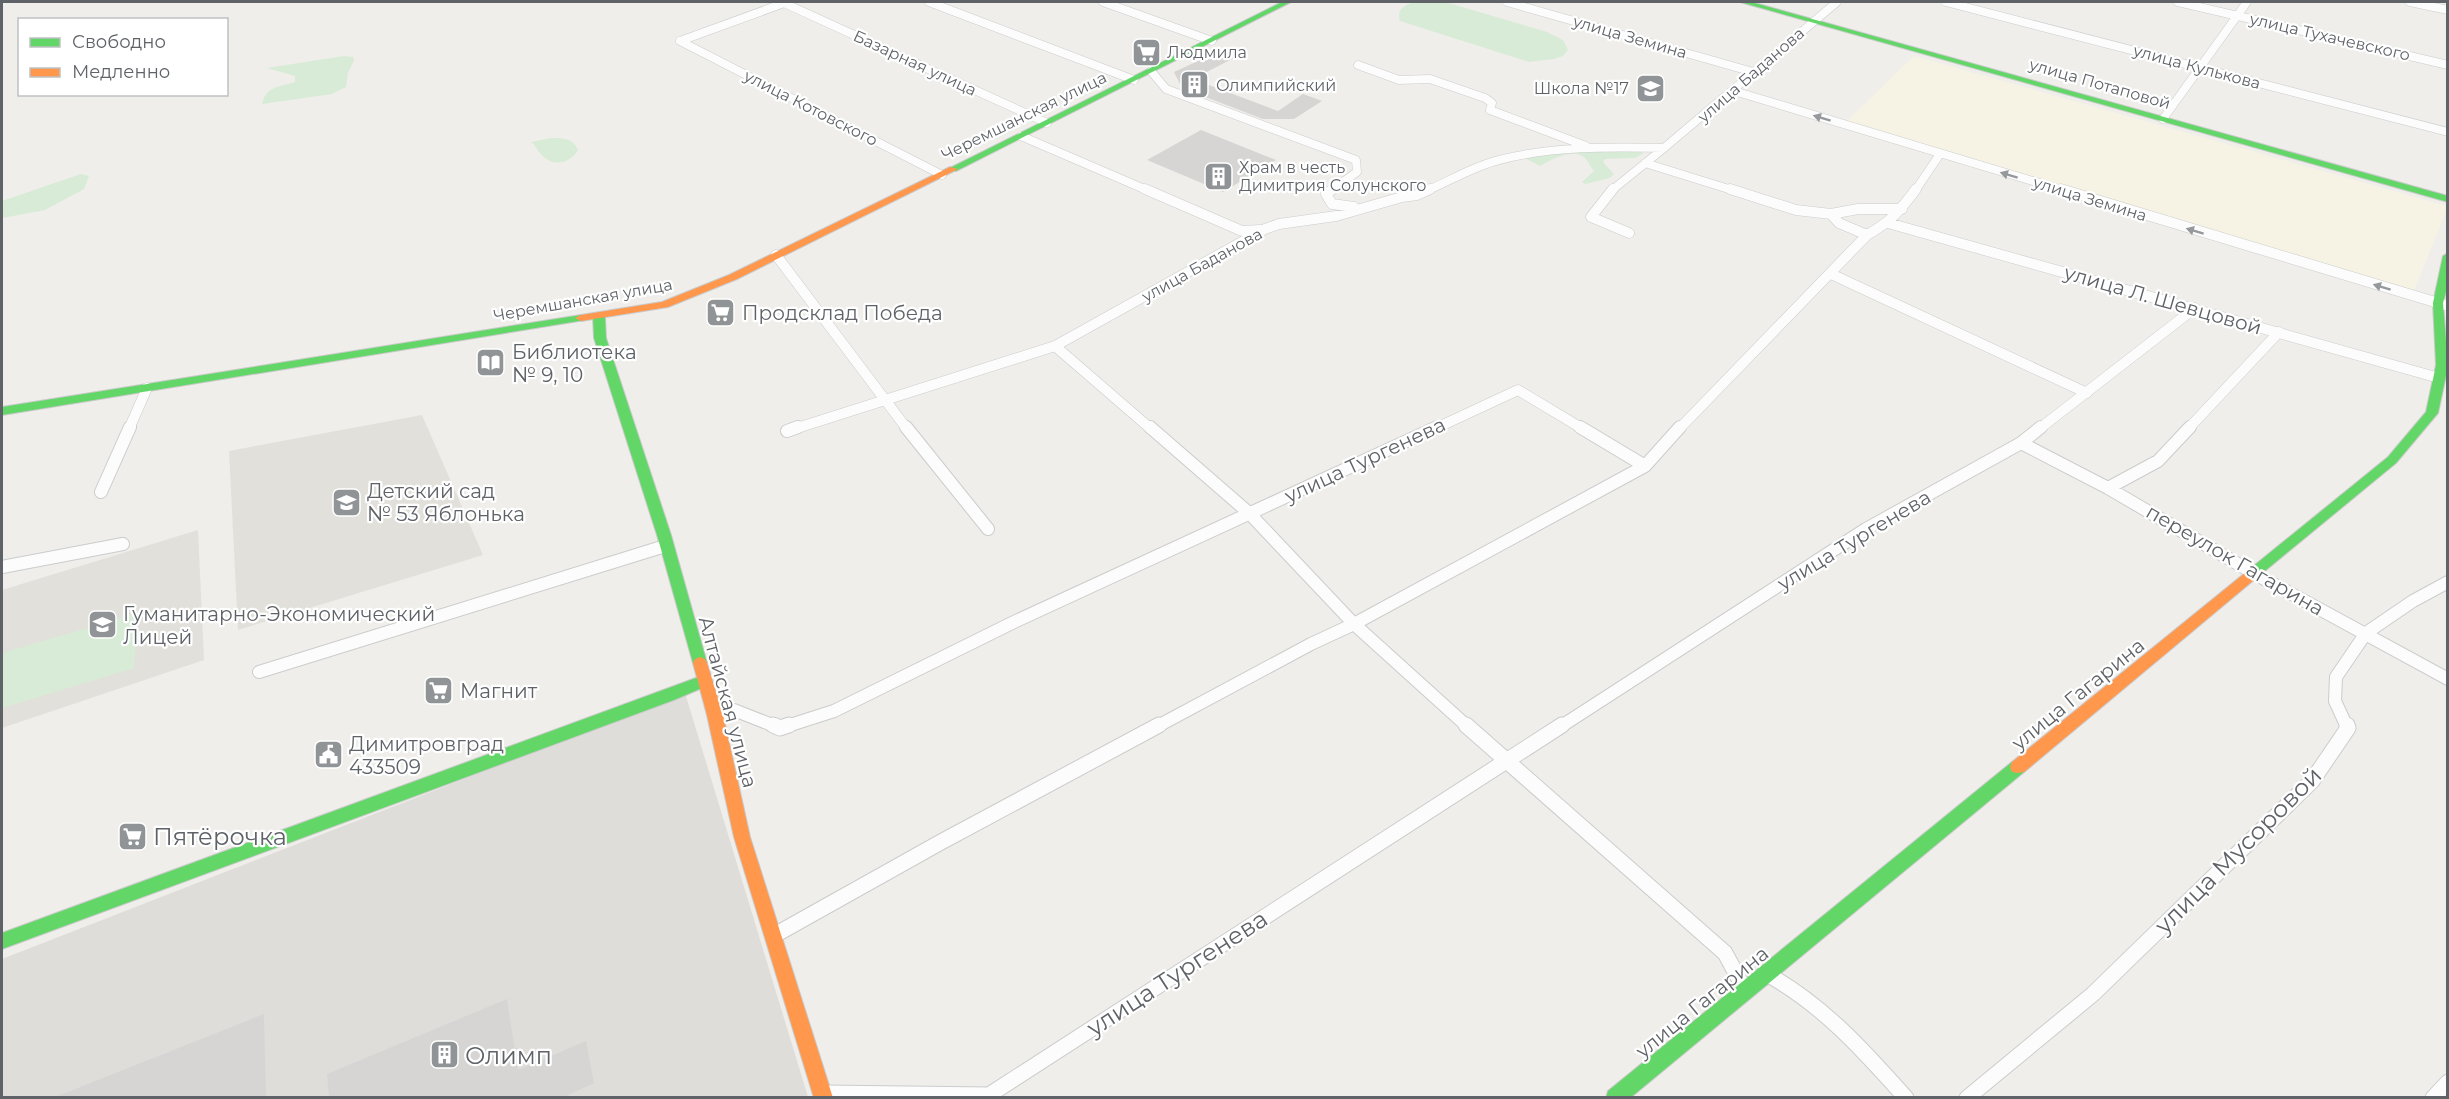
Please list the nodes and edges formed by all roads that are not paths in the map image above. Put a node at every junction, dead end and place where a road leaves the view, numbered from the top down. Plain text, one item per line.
1 (785, 2) edge
2 (928, 2) edge
3 (1102, 2) edge
4 (1287, 2) edge
5 (1508, 2) edge
6 (1744, 2) edge
7 (1837, 2) edge
8 (1946, 2) edge
9 (2178, 2) edge
10 (2247, 2) edge
11 (2410, 2) edge
12 (2448, 10) edge
13 (2238, 15) junction
14 (1813, 21) junction
15 (1212, 41) junction
16 (1358, 65) dead end
17 (2448, 65) edge
18 (2201, 69) junction
19 (1151, 71) junction
20 (1753, 72) junction
21 (1134, 80) junction
22 (1734, 91) junction
23 (2163, 118) junction
24 (1047, 123) junction
25 (2448, 132) edge
26 (1022, 136) junction
27 (1590, 147) junction
28 (1664, 148) junction
29 (1940, 154) junction
30 (1645, 163) junction
31 (942, 175) junction
32 (2448, 199) edge
33 (1373, 204) junction
34 (1902, 209) junction
35 (1831, 214) junction
36 (1888, 223) junction
37 (1265, 230) junction
38 (1629, 234) dead end
39 (1867, 235) junction
40 (776, 255) junction
41 (2448, 256) edge
42 (1831, 274) junction
43 (2443, 305) edge
44 (2195, 308) junction
45 (599, 316) junction
46 (2279, 332) junction
47 (1055, 346) junction
48 (2439, 378) junction
49 (147, 388) junction
50 (2087, 393) junction
51 (884, 400) junction
52 (2, 411) edge
53 (787, 431) dead end
54 (2022, 443) junction
55 (1645, 466) junction
56 (2108, 488) junction
57 (101, 492) dead end
58 (1249, 513) junction
59 (988, 529) dead end
60 (123, 544) dead end
61 (665, 546) junction
62 (2, 567) edge
63 (2255, 574) junction
64 (2448, 582) edge
65 (1353, 624) junction
66 (2366, 633) junction
67 (259, 672) dead end
68 (2448, 679) edge
69 (704, 681) junction
70 (715, 715) junction
71 (1505, 761) junction
72 (773, 936) junction
73 (2, 941) edge
74 (1767, 974) junction
75 (1746, 992) junction
76 (2448, 1082) edge
77 (823, 1095) edge
78 (1615, 1098) edge
79 (1906, 1098) edge
80 (1966, 1098) edge
81 (2433, 1098) edge

1 - 24 street, Базарная улица
1 - 31 street, улица Котовского
2 - 21 street
3 - 15 street
4 - 15 main road, Черемшанская улица
5 - 20 street, улица Земина
6 - 14 main road, улица Потаповой
7 - 14 street, улица Баданова
8 - 18 street, улица Кулькова
9 - 13 street, улица Тухачевского
10 - 13 street
11 - 12 street
13 - 17 street, улица Тухачевского
13 - 18 street
14 - 20 street, улица Баданова
14 - 23 main road, улица Потаповой
15 - 19 main road, Черемшанская улица
16 - 27 street
18 - 23 street
18 - 25 street, улица Кулькова
19 - 21 main road, Черемшанская улица
19 - 33 street
20 - 22 street, улица Баданова
21 - 24 main road, Черемшанская улица
22 - 28 street, улица Баданова
29 -> 22 street, улица Земина
23 - 32 main road, улица Потаповой
24 - 26 main road, Черемшанская улица
26 - 31 main road, Черемшанская улица
26 - 37 street
27 - 28 street, улица Баданова
27 - 33 street, улица Баданова
28 - 30 street, улица Баданова
29 - 34 street
43 -> 29 street, улица Земина
30 - 35 street
30 - 38 street, улица Баданова
31 - 40 main road, Черемшанская улица
33 - 37 street, улица Баданова
34 - 35 street
34 - 36 street
35 - 39 street
36 - 39 street
36 - 44 street, улица Л. Шевцовой
37 - 47 street, улица Баданова
39 - 42 street
40 - 45 main road, Черемшанская улица
40 - 51 street
41 - 43 main road, улица Гагарина
42 - 50 street
42 - 55 street
43 - 48 main road, улица Гагарина
44 - 46 street, улица Л. Шевцовой
44 - 50 street, улица Тургенева
45 - 49 main road, Черемшанская улица
45 - 61 main road, Алтайская улица
46 - 48 street, улица Л. Шевцовой
46 - 56 street
47 - 51 street, улица Баданова
47 - 58 street
48 - 63 main road, улица Гагарина
49 - 52 main road, Черемшанская улица
49 - 57 street
50 - 54 street, улица Тургенева
51 - 53 street, улица Баданова
51 - 59 street
54 - 56 street, переулок Гагарина
54 - 71 street, улица Тургенева
55 - 58 street, улица Тургенева
55 - 65 street
56 - 63 street, переулок Гагарина
58 - 65 street
58 - 70 street
60 - 62 street
61 - 67 street
61 - 69 main road, Алтайская улица
63 - 66 street, переулок Гагарина
63 - 74 main road, улица Гагарина
64 - 66 street, улица Мусоровой
65 - 71 street
65 - 72 street
66 - 68 street, переулок Гагарина
66 - 80 street, улица Мусоровой
69 - 70 main road, Алтайская улица
69 - 73 main road
70 - 72 main road, Алтайская улица
71 - 75 street
71 - 77 street, улица Тургенева
72 - 77 main road, Алтайская улица
74 - 75 main road, улица Гагарина
74 - 79 street
75 - 78 main road, улица Гагарина
76 - 81 street

